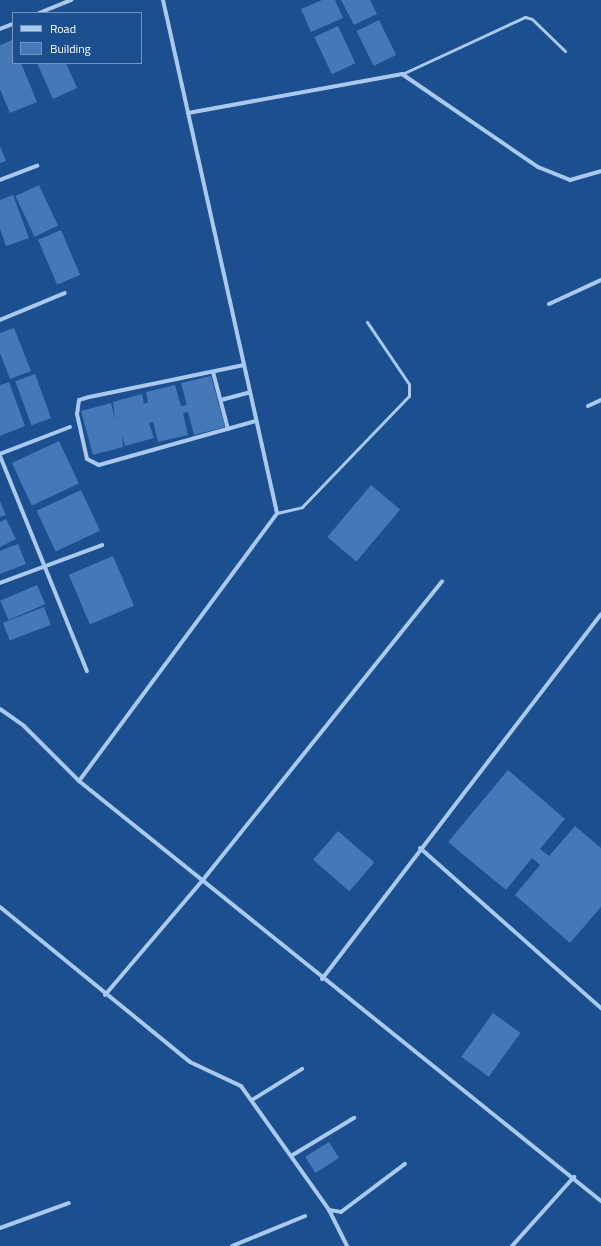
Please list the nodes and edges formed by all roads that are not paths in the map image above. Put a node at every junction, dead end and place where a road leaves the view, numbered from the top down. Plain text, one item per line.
1 (71, 0) edge
2 (163, 0) edge
3 (41, 12) edge
4 (12, 24) edge
5 (0, 29) edge
6 (565, 51) dead end
7 (402, 74) junction
8 (188, 113) junction
9 (37, 166) dead end
10 (601, 171) edge
11 (0, 180) edge
12 (601, 280) edge
13 (65, 293) dead end
14 (549, 304) dead end
15 (0, 320) edge
16 (367, 322) dead end
17 (244, 365) junction
18 (213, 372) junction
19 (250, 392) junction
20 (221, 400) junction
21 (601, 400) edge
22 (588, 406) dead end
23 (256, 421) junction
24 (70, 427) dead end
25 (228, 430) junction
26 (0, 455) edge
27 (277, 513) junction
28 (102, 545) dead end
29 (44, 565) junction
30 (442, 581) dead end
31 (0, 583) edge
32 (601, 614) edge
33 (87, 671) dead end
34 (0, 709) edge
35 (79, 781) junction
36 (420, 848) junction
37 (202, 881) junction
38 (0, 907) edge
39 (322, 979) junction
40 (105, 995) junction
41 (601, 1008) edge
42 (302, 1069) dead end
43 (252, 1100) junction
44 (354, 1118) dead end
45 (291, 1156) junction
46 (405, 1164) dead end
47 (574, 1177) junction
48 (601, 1201) edge
49 (69, 1203) dead end
50 (329, 1210) junction
51 (305, 1216) dead end
52 (0, 1228) edge
53 (232, 1246) edge
54 (347, 1246) edge
55 (512, 1246) edge

1 - 3 street
2 - 8 street
4 - 5 street
6 - 7 lane
7 - 8 street
7 - 10 street
8 - 17 street
9 - 11 street
12 - 14 street
13 - 15 street
16 - 27 lane
17 - 18 street
17 - 19 street
18 - 20 street
18 - 25 street
19 - 20 street
19 - 23 street
20 - 25 street
21 - 22 street
23 - 25 street
23 - 27 street
24 - 26 street
26 - 29 street
27 - 35 street
28 - 29 street
29 - 31 street
29 - 33 street
30 - 37 street
32 - 36 street
34 - 35 street
35 - 37 street
36 - 39 street
36 - 41 street
37 - 39 street
37 - 40 street
38 - 40 street
39 - 47 street
40 - 43 street
42 - 43 street
43 - 45 street
44 - 45 street
45 - 50 street
46 - 50 street
47 - 48 street
47 - 55 street
49 - 52 street
50 - 54 street
51 - 53 street

